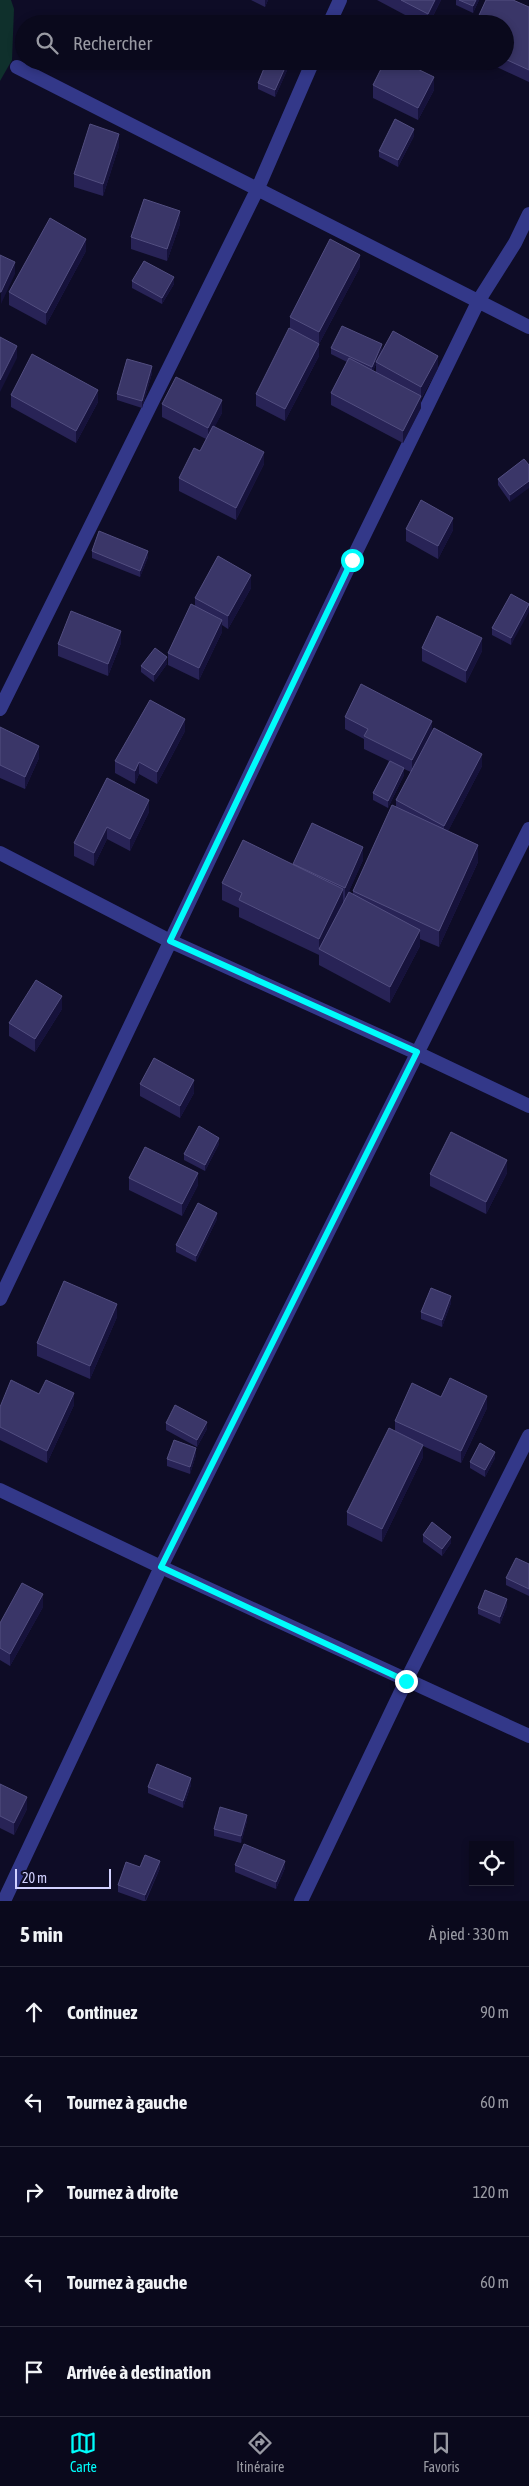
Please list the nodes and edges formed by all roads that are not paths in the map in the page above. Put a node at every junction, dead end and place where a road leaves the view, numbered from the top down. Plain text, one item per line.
1 (340, 0) edge
2 (333, 15) edge
3 (23, 70) edge
4 (309, 70) edge
5 (258, 188) junction
6 (529, 214) edge
7 (479, 300) junction
8 (529, 326) edge
9 (0, 709) edge
10 (529, 829) edge
11 (0, 853) edge
12 (170, 941) junction
13 (417, 1052) junction
14 (529, 1106) edge
15 (0, 1299) edge
16 (529, 1436) edge
17 (0, 1490) edge
18 (161, 1567) junction
19 (406, 1681) junction
20 (529, 1736) edge
21 (4, 1901) edge
22 (301, 1901) edge

1 - 2 street
3 - 5 street
4 - 5 street
5 - 7 street
5 - 9 street
6 - 7 street
7 - 8 street
7 - 12 street
10 - 13 street
11 - 12 street
12 - 13 street
12 - 15 street
13 - 14 street
13 - 18 street
16 - 19 street
17 - 18 street
18 - 19 street
18 - 21 street
19 - 20 street
19 - 22 street

